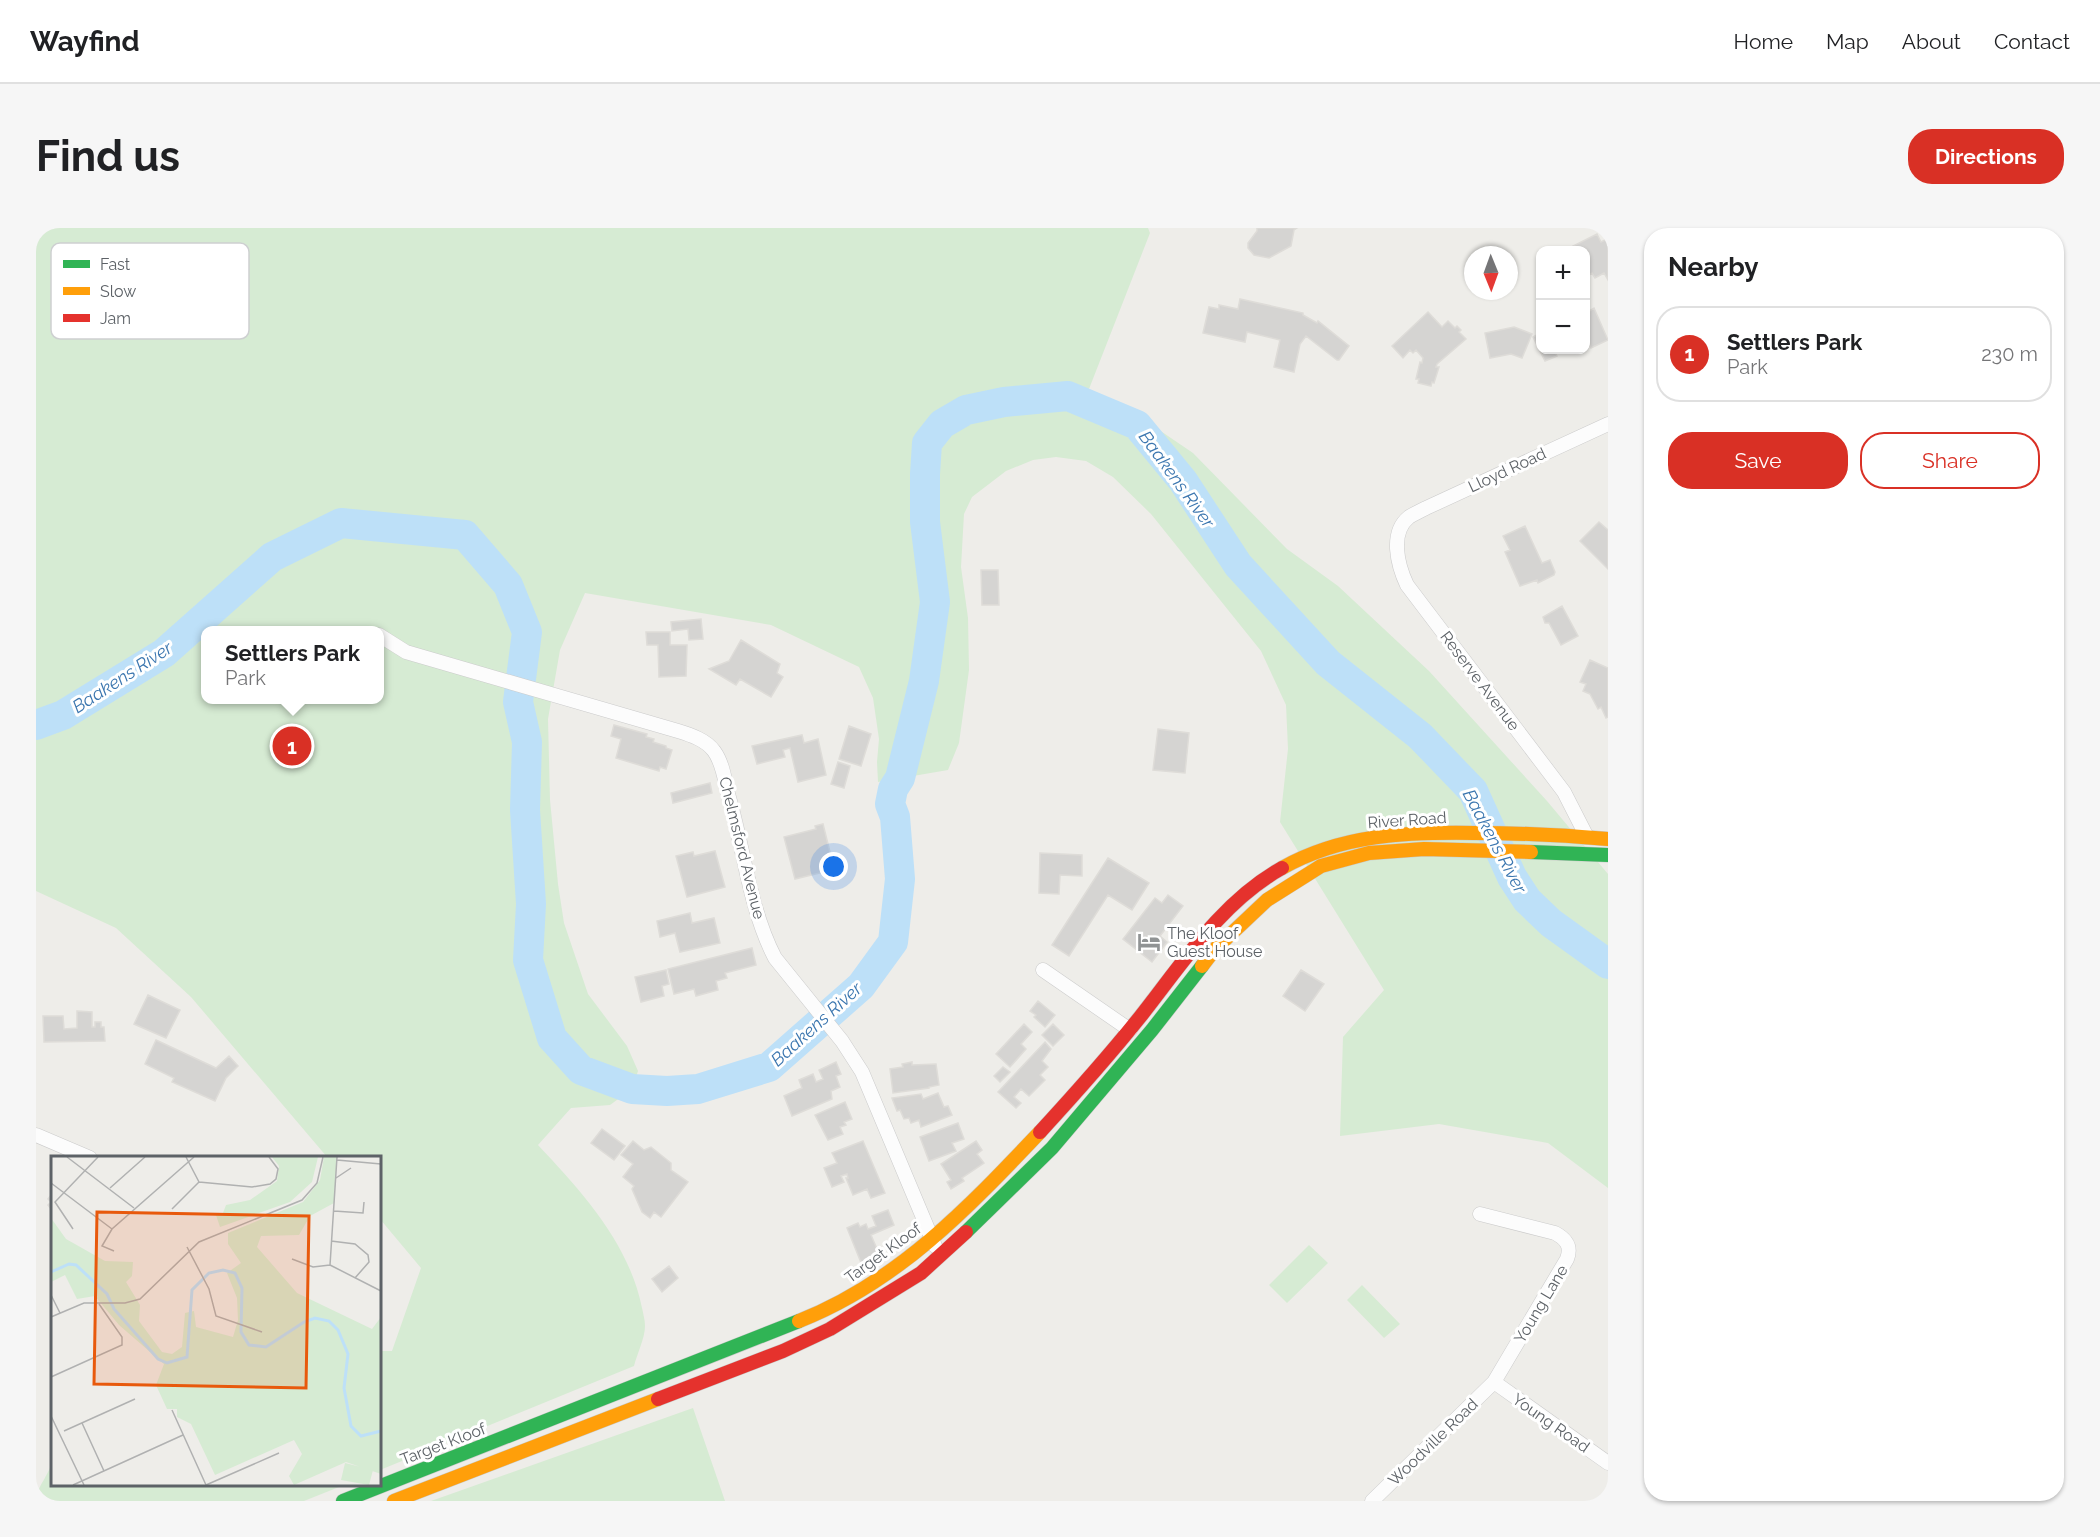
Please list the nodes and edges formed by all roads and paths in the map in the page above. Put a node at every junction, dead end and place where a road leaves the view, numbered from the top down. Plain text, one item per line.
1 (1608, 424) edge
2 (1407, 519) joint
3 (384, 638) edge
4 (1583, 836) junction
5 (1608, 838) edge
6 (1318, 850) joint
7 (1608, 855) edge
8 (1321, 866) joint
9 (1043, 970) dead end
10 (1130, 1030) junction
11 (36, 1135) edge
12 (85, 1156) edge
13 (1480, 1214) dead end
14 (931, 1239) junction
15 (939, 1256) junction
16 (699, 1360) junction
17 (708, 1380) junction
18 (1494, 1382) junction
19 (1608, 1463) edge
20 (344, 1501) edge
21 (394, 1501) edge
22 (1372, 1501) edge

1 - 2 street, Lloyd Road
2 - 4 street, Reserve Avenue
3 - 14 street, Chelmsford Avenue
4 - 5 main road, River Road
4 - 6 main road, River Road
6 - 10 main road, Target Kloof
7 - 8 main road, River Road
8 - 15 main road, Target Kloof
9 - 10 street
10 - 14 main road, Target Kloof
11 - 12 street
13 - 18 street, Young Lane
14 - 15 street, Chelmsford Avenue
14 - 16 main road, Target Kloof
15 - 17 main road, Target Kloof
16 - 17 main road
16 - 20 main road, Target Kloof
17 - 21 main road, Target Kloof
18 - 19 street, Young Road
18 - 22 street, Woodville Road

